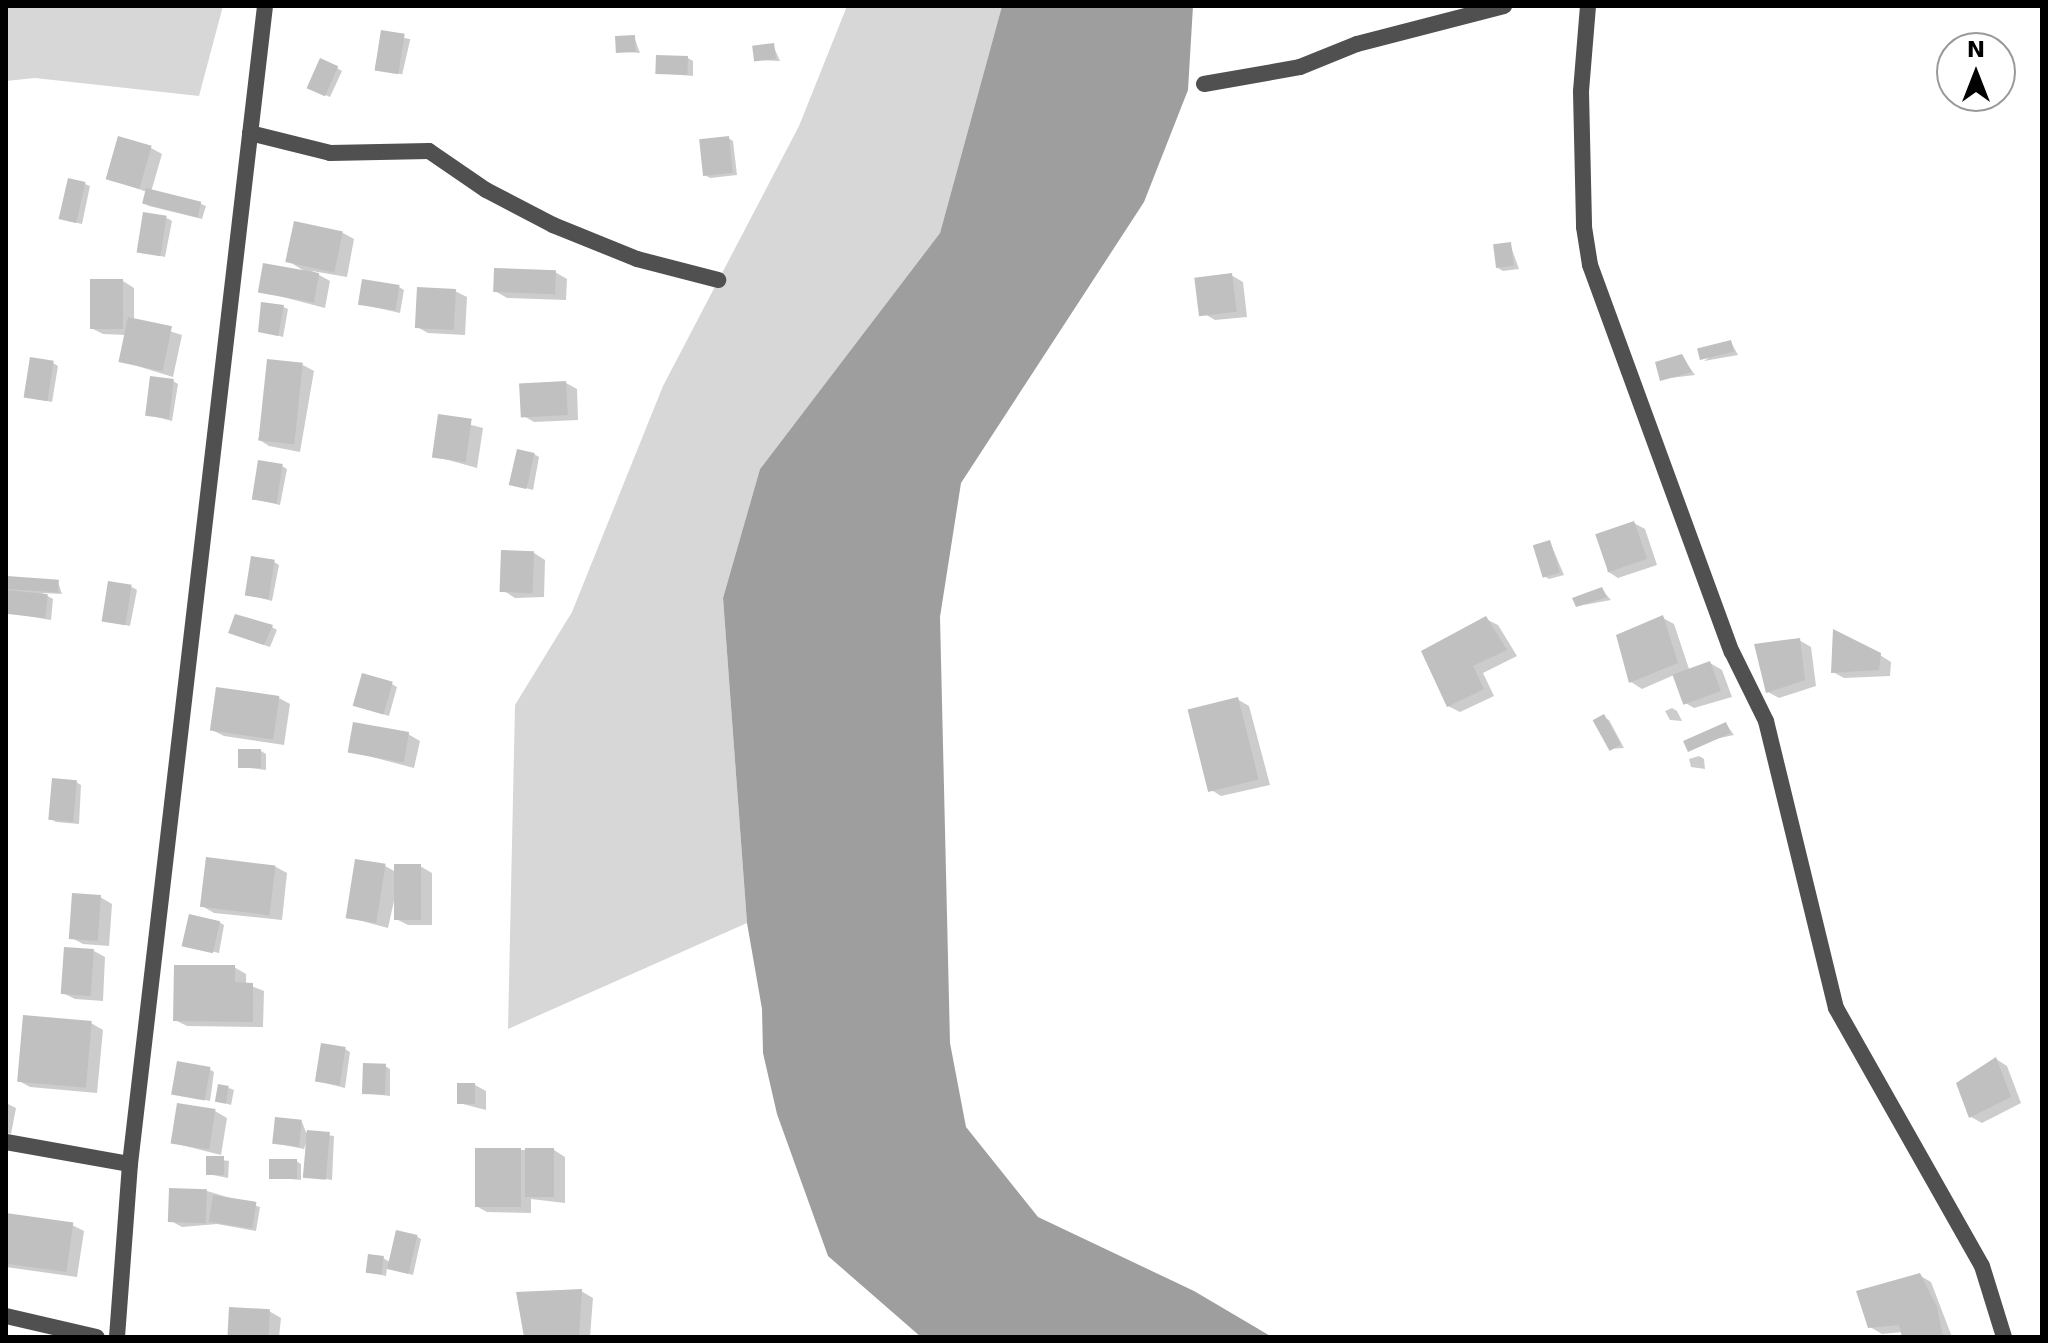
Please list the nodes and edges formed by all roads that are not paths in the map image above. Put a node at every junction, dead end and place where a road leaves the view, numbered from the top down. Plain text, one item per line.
1 (265, 6) edge
2 (1504, 6) edge
3 (1588, 6) edge
4 (1204, 84) dead end
5 (250, 133) junction
6 (718, 280) dead end
7 (6, 1142) edge
8 (130, 1164) junction
9 (6, 1316) edge
10 (97, 1337) edge
11 (117, 1337) edge
12 (2004, 1337) edge

1 - 5 street
2 - 4 street
3 - 12 street
5 - 6 street
5 - 8 street
7 - 8 street
8 - 11 street
9 - 10 street

